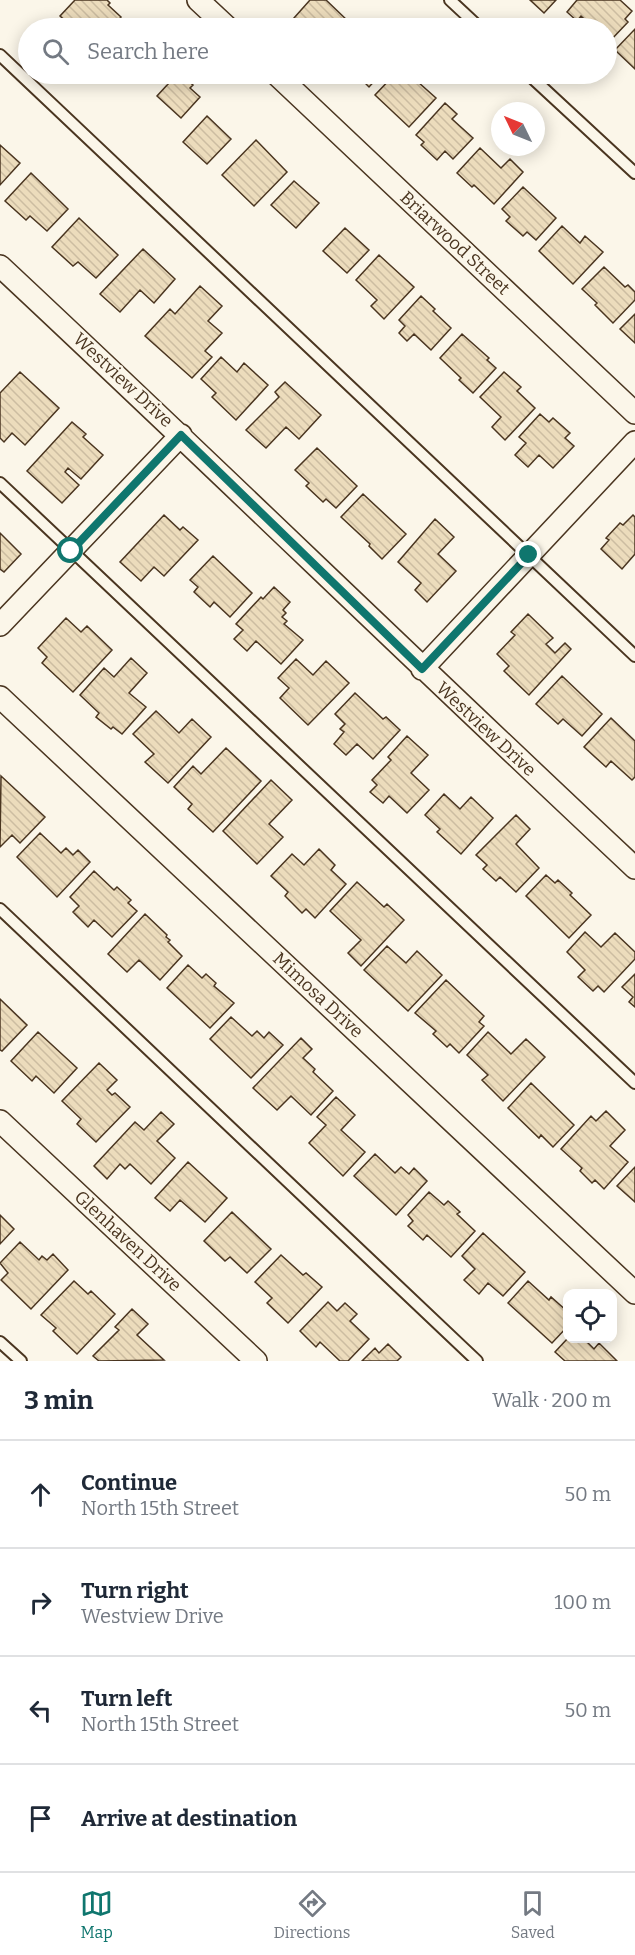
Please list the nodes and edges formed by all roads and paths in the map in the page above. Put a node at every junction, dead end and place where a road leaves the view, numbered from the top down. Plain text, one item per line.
1 (198, 0) edge
2 (450, 0) edge
3 (217, 18) edge
4 (469, 18) edge
5 (0, 54) edge
6 (18, 71) edge
7 (32, 84) edge
8 (287, 84) edge
9 (539, 84) edge
10 (635, 173) edge
11 (0, 266) edge
12 (635, 413) edge
13 (181, 435) junction
14 (635, 441) edge
15 (0, 483) edge
16 (71, 551) junction
17 (529, 555) junction
18 (0, 625) edge
19 (635, 656) edge
20 (422, 669) junction
21 (0, 697) edge
22 (635, 868) edge
23 (0, 909) edge
24 (635, 1083) edge
25 (0, 1121) edge
26 (635, 1293) edge
27 (0, 1342) edge
28 (21, 1361) edge
29 (255, 1361) edge
30 (477, 1361) edge

1 - 3 street
2 - 4 lane
5 - 6 lane
7 - 17 lane
8 - 12 street, Briarwood Street
9 - 10 lane
11 - 13 street, Westview Drive
13 - 16 street
13 - 20 street, Westview Drive
14 - 17 street
15 - 16 lane
16 - 18 street
16 - 24 lane
17 - 19 lane
17 - 20 street
20 - 22 street, Westview Drive
21 - 26 street, Mimosa Drive
23 - 30 lane
25 - 29 street, Glenhaven Drive
27 - 28 lane

